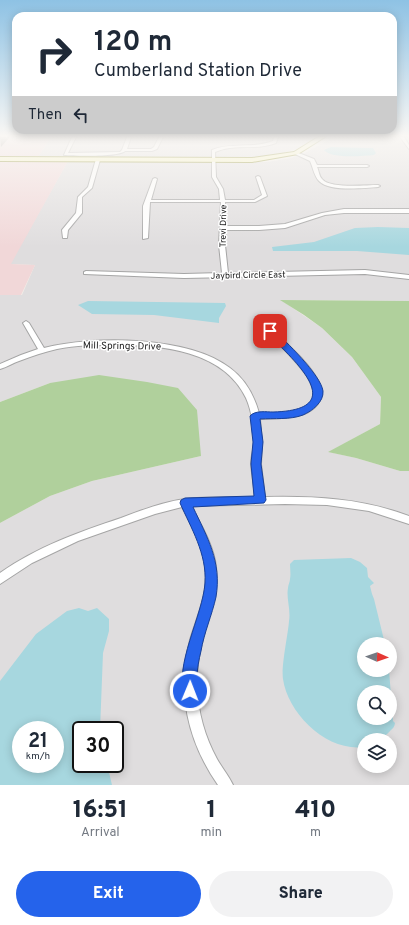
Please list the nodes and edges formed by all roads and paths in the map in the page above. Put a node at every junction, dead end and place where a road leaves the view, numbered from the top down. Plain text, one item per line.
1 (94, 174) edge
2 (214, 174) edge
3 (318, 174) edge
4 (258, 177) dead end
5 (155, 179) dead end
6 (378, 186) dead end
7 (147, 201) junction
8 (223, 202) junction
9 (409, 211) edge
10 (223, 228) junction
11 (65, 237) dead end
12 (145, 238) dead end
13 (86, 273) dead end
14 (225, 275) junction
15 (409, 277) edge
16 (26, 323) dead end
17 (270, 331) dead end
18 (42, 350) junction
19 (0, 367) edge
20 (255, 416) junction
21 (260, 500) junction
22 (185, 503) junction
23 (409, 520) edge
24 (0, 579) edge
25 (226, 785) edge

1 - 11 street
2 - 8 street, Trevi Drive
3 - 6 street
4 - 8 street
5 - 7 street
7 - 8 street
7 - 12 street
8 - 10 street, Trevi Drive
9 - 10 street
10 - 14 street, Trevi Drive
13 - 14 street, Jaybird Circle East
14 - 15 street, Jaybird Circle East
16 - 18 street
17 - 20 street
18 - 19 street, Mill Springs Drive
18 - 20 street, Mill Springs Drive
20 - 21 street, Mill Springs Drive
21 - 22 street
21 - 23 street
22 - 24 street
22 - 25 street

